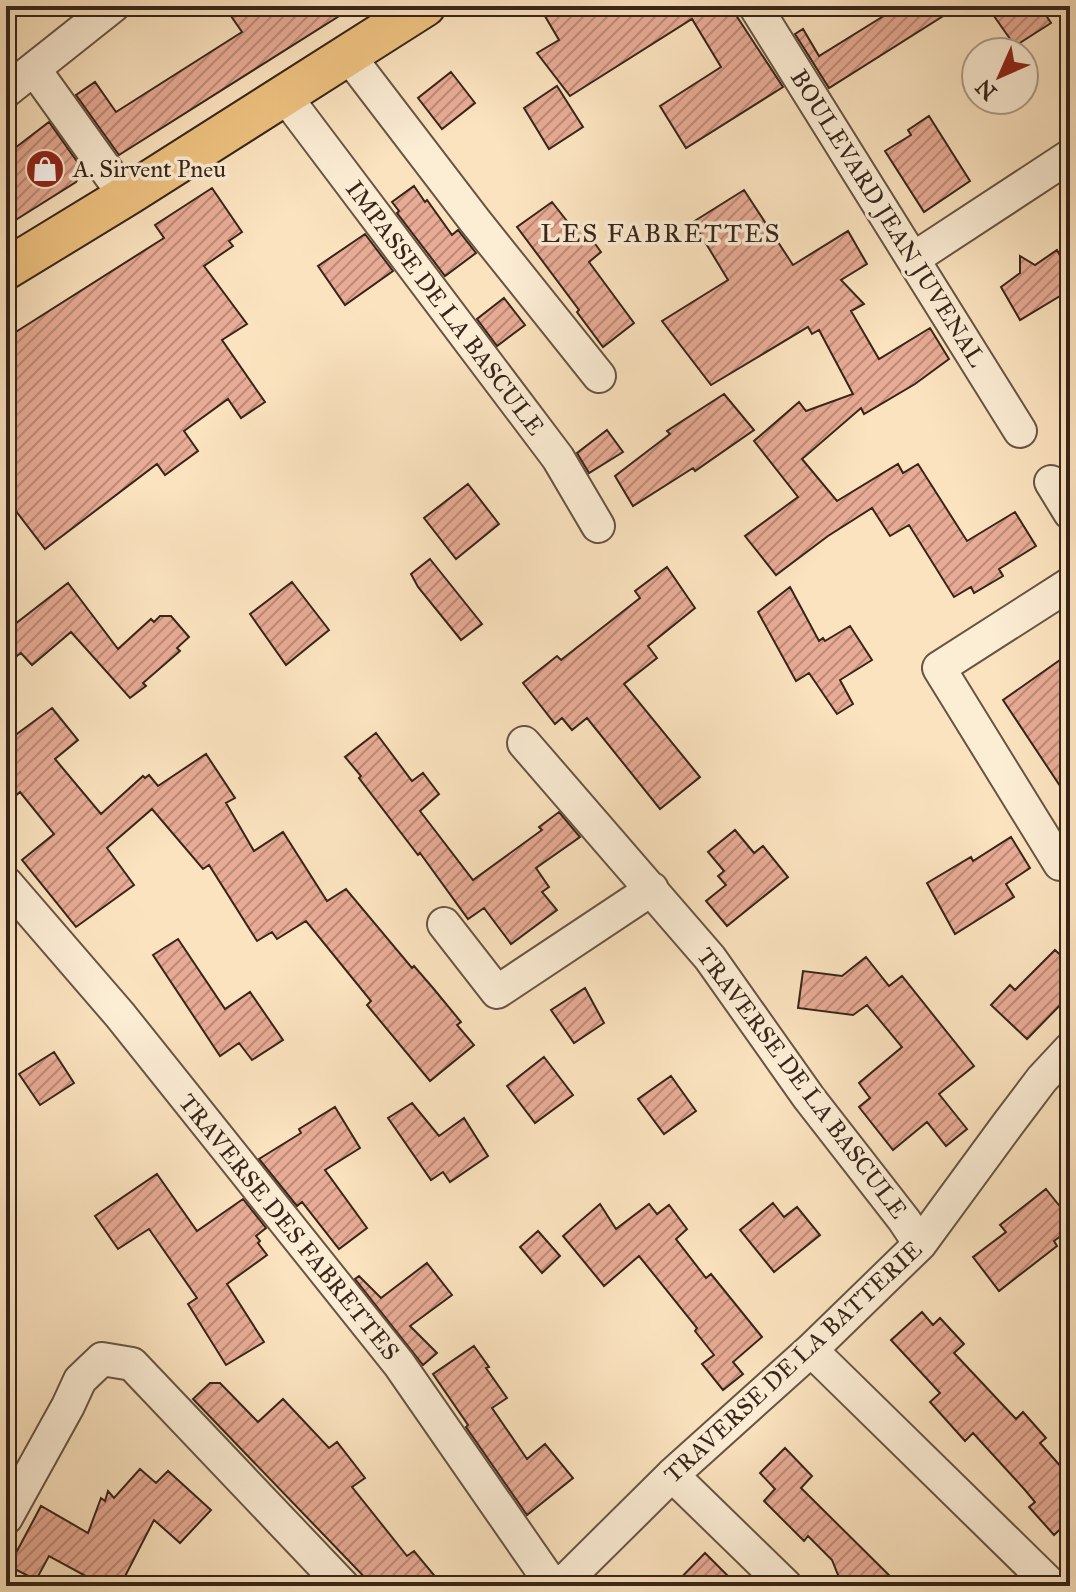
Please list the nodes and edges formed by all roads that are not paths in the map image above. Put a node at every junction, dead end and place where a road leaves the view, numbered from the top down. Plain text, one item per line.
1 (113, 6) edge
2 (425, 6) edge
3 (755, 6) edge
4 (348, 55) junction
5 (34, 69) junction
6 (6, 91) edge
7 (285, 96) junction
8 (1070, 156) edge
9 (125, 196) junction
10 (913, 259) junction
11 (6, 269) edge
12 (599, 376) dead end
13 (1020, 431) dead end
14 (1051, 482) dead end
15 (1070, 513) edge
16 (598, 526) dead end
17 (1070, 584) edge
18 (524, 743) dead end
19 (1060, 864) dead end
20 (6, 883) edge
21 (652, 889) junction
22 (444, 924) dead end
23 (1070, 1049) edge
24 (920, 1244) junction
25 (811, 1350) junction
26 (672, 1475) junction
27 (6, 1518) edge
28 (343, 1586) edge
29 (553, 1586) edge
30 (560, 1586) edge
31 (786, 1586) edge
32 (1052, 1586) edge

1 - 5 street
2 - 4 main road
3 - 10 street, BOULEVARD JEAN JUVENAL
4 - 7 main road
4 - 12 street
5 - 6 street
5 - 9 street
7 - 9 main road
7 - 16 street, IMPASSE DE LA BASCULE
8 - 10 street
9 - 11 main road
10 - 13 street, BOULEVARD JEAN JUVENAL
14 - 15 street
17 - 19 street
18 - 21 street, TRAVERSE DE LA BASCULE
20 - 29 street, TRAVERSE DES FABRETTES
21 - 22 street
21 - 24 street, TRAVERSE DE LA BASCULE
23 - 24 street, TRAVERSE DE LA BATTERIE
24 - 25 street, TRAVERSE DE LA BATTERIE
25 - 26 street, TRAVERSE DE LA BATTERIE
25 - 32 street
26 - 30 street, TRAVERSE DE LA BATTERIE
26 - 31 street
27 - 28 street

